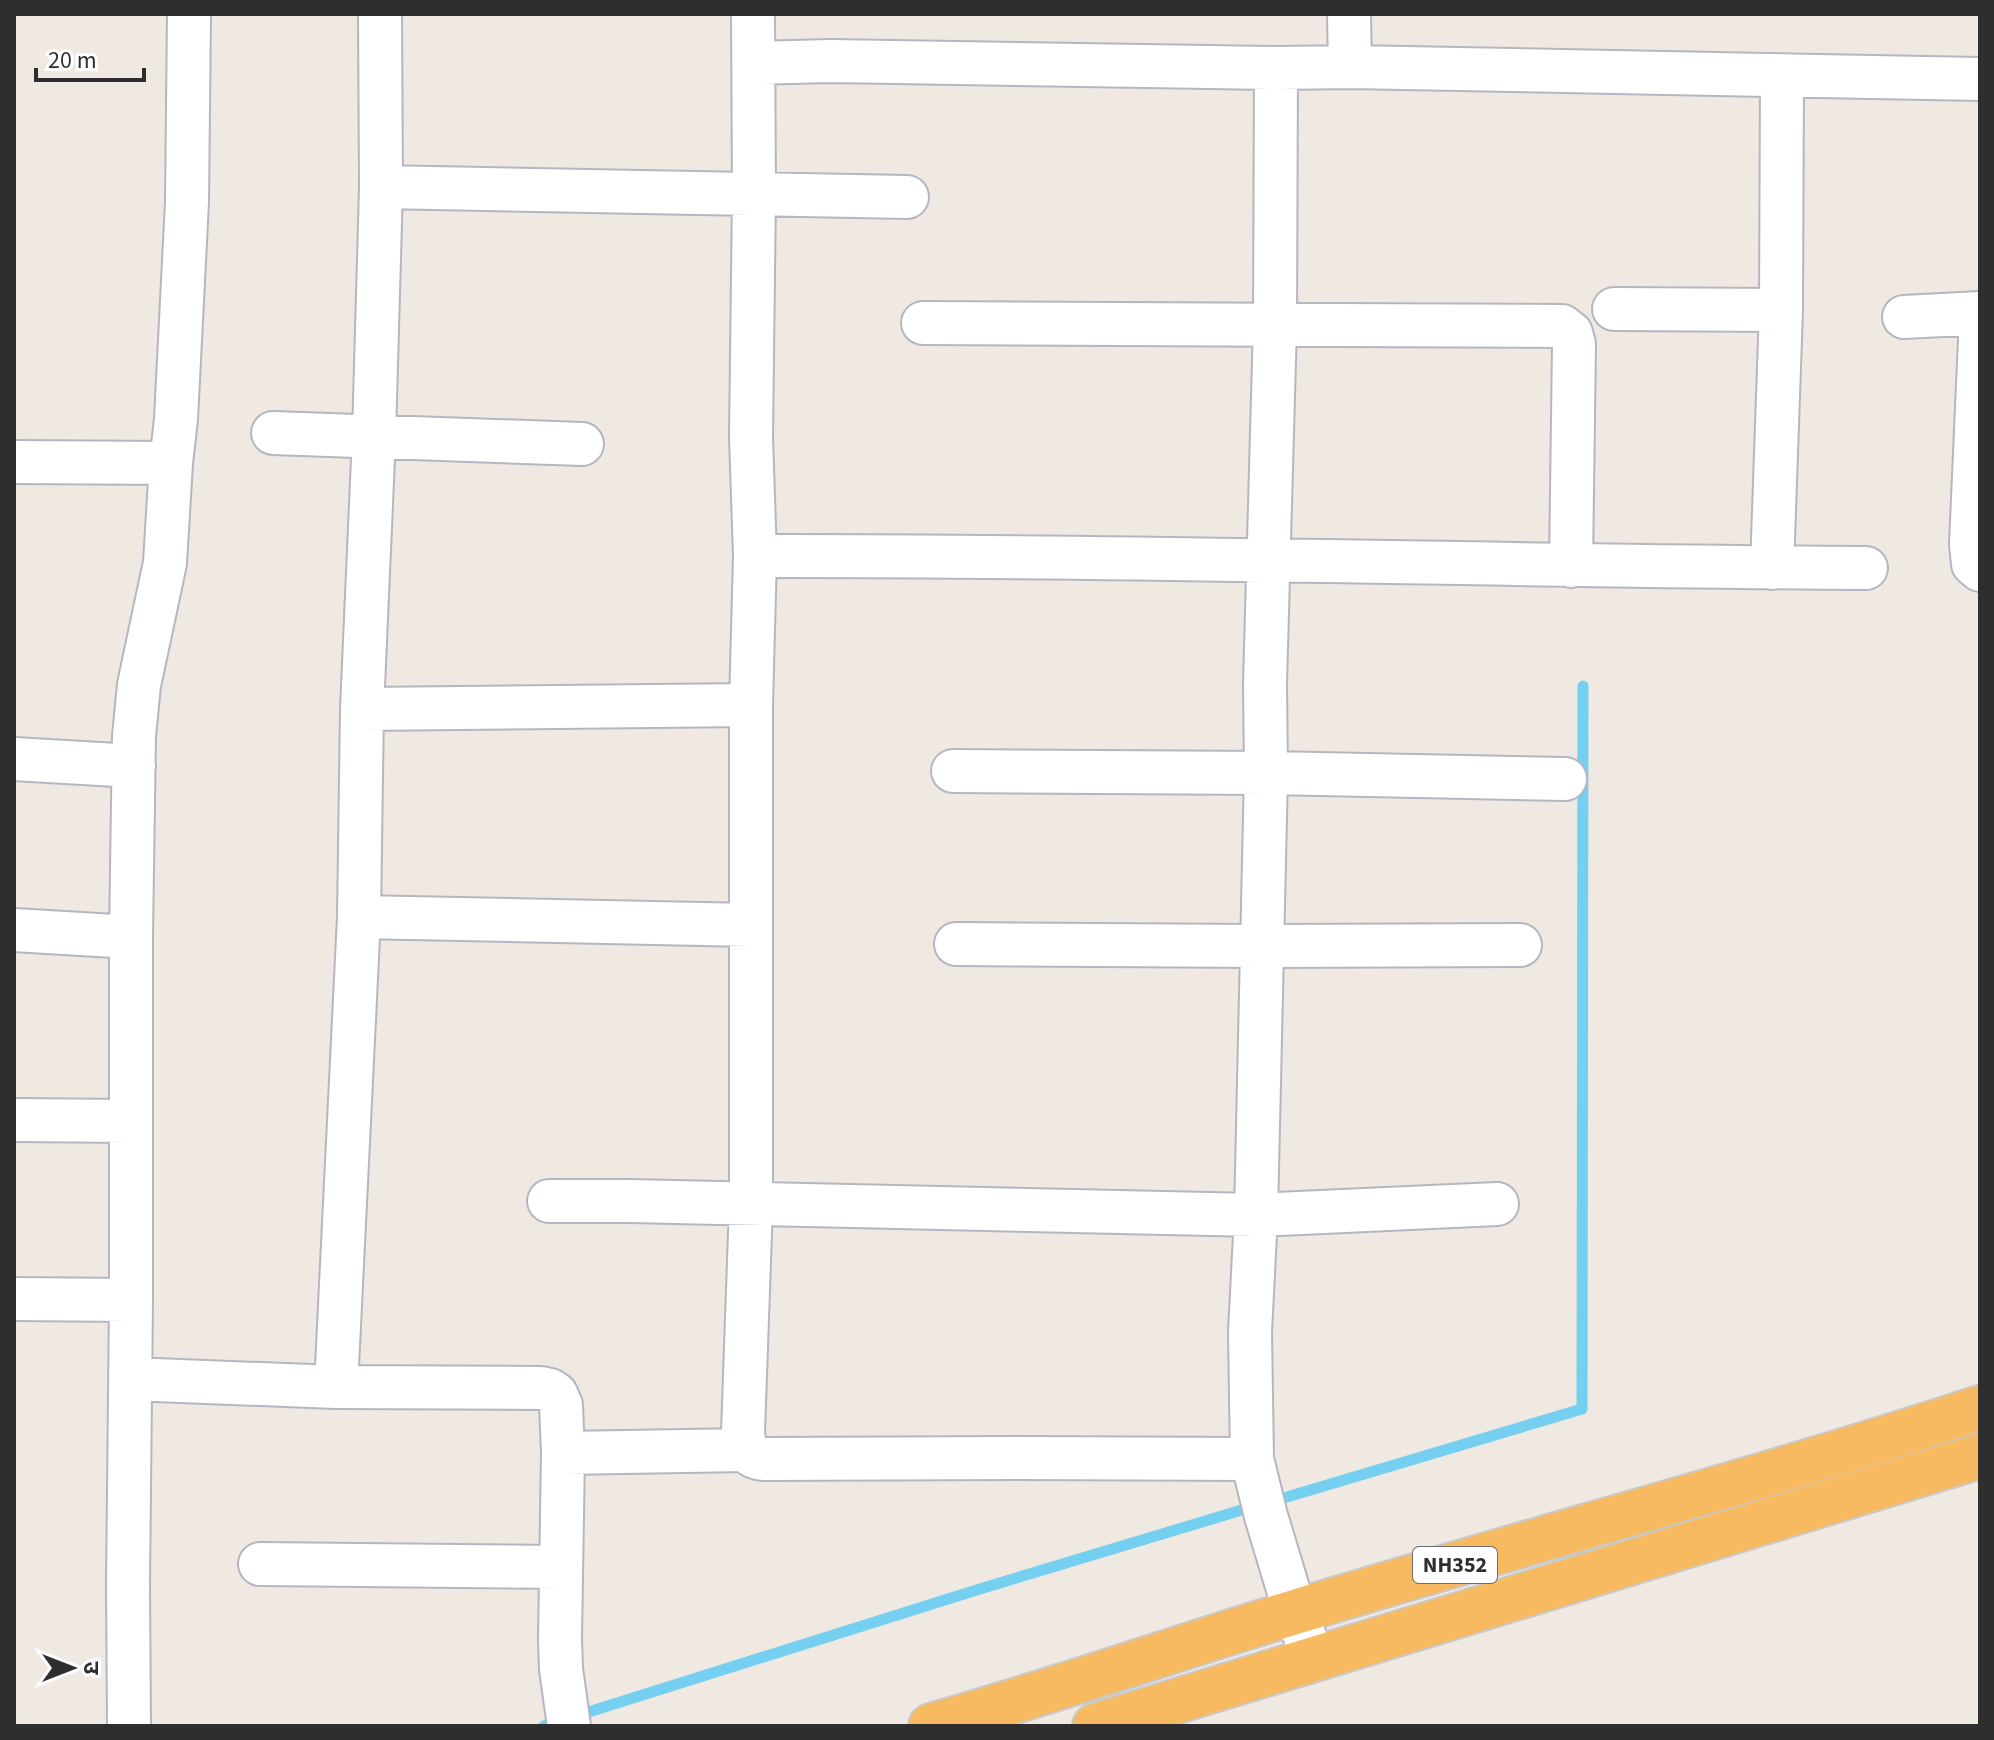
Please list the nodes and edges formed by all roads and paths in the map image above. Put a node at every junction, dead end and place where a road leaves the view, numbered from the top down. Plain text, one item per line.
1 (189, 14) edge
2 (380, 14) edge
3 (753, 14) edge
4 (1349, 14) edge
5 (754, 63) junction
6 (1350, 67) junction
7 (1276, 68) junction
8 (1782, 75) junction
9 (1980, 79) edge
10 (381, 187) junction
11 (754, 194) junction
12 (907, 197) dead end
13 (1614, 309) dead end
14 (1781, 310) junction
15 (1980, 313) edge
16 (1904, 317) dead end
17 (923, 323) dead end
18 (1275, 325) junction
19 (1980, 339) edge
20 (273, 433) dead end
21 (374, 436) junction
22 (582, 444) dead end
23 (14, 462) edge
24 (171, 463) junction
25 (755, 556) junction
26 (1269, 559) junction
27 (1571, 566) junction
28 (1772, 568) junction
29 (1866, 568) dead end
30 (1980, 570) edge
31 (751, 705) junction
32 (362, 709) junction
33 (14, 759) edge
34 (134, 766) junction
35 (953, 771) dead end
36 (1266, 773) junction
37 (1565, 779) dead end
38 (359, 917) junction
39 (751, 925) junction
40 (14, 930) edge
41 (131, 937) junction
42 (956, 944) dead end
43 (1520, 945) dead end
44 (1261, 946) junction
45 (14, 1120) edge
46 (131, 1121) junction
47 (549, 1201) dead end
48 (751, 1204) junction
49 (1497, 1204) dead end
50 (1256, 1215) junction
51 (14, 1299) edge
52 (131, 1300) junction
53 (130, 1379) junction
54 (336, 1387) junction
55 (1980, 1408) edge
56 (746, 1450) junction
57 (563, 1453) junction
58 (1980, 1456) edge
59 (1252, 1459) junction
60 (260, 1564) dead end
61 (561, 1567) junction
62 (1295, 1612) junction
63 (1314, 1659) junction
64 (129, 1726) edge
65 (569, 1726) edge
66 (931, 1726) edge
67 (1095, 1726) edge

1 - 24 street
2 - 10 street
3 - 5 street
4 - 6 street
5 - 7 street
5 - 11 street
6 - 7 street
6 - 8 street
7 - 18 street
8 - 9 street
8 - 14 street
10 - 11 street
10 - 21 street
11 - 12 street
11 - 25 street
13 - 14 street
14 - 28 street
15 - 16 street
17 - 18 street
18 - 26 street
18 - 27 street
19 - 30 street
20 - 21 street
21 - 22 street
21 - 32 street
23 - 24 street
24 - 34 street
25 - 26 street
25 - 31 street
26 - 27 street
26 - 36 street
27 - 28 street
28 - 29 street
31 - 32 street
31 - 39 street
32 - 38 street
33 - 34 street
34 - 41 street
35 - 36 street
36 - 37 street
36 - 44 street
38 - 39 street
38 - 54 street
39 - 48 street
40 - 41 street
41 - 46 street
42 - 44 street
43 - 44 street
44 - 50 street
45 - 46 street
46 - 52 street
47 - 48 street
48 - 50 street
48 - 56 street
49 - 50 street
50 - 59 street
51 - 52 street
52 - 53 street
53 - 54 street
53 - 64 street
54 - 57 street
55 - 62 highway, NH352
56 - 57 street
56 - 59 street
57 - 61 street
58 - 63 highway, NH352
59 - 62 street
60 - 61 street
61 - 65 street
62 - 63 street
62 - 66 highway, NH352
63 - 67 highway, NH352

